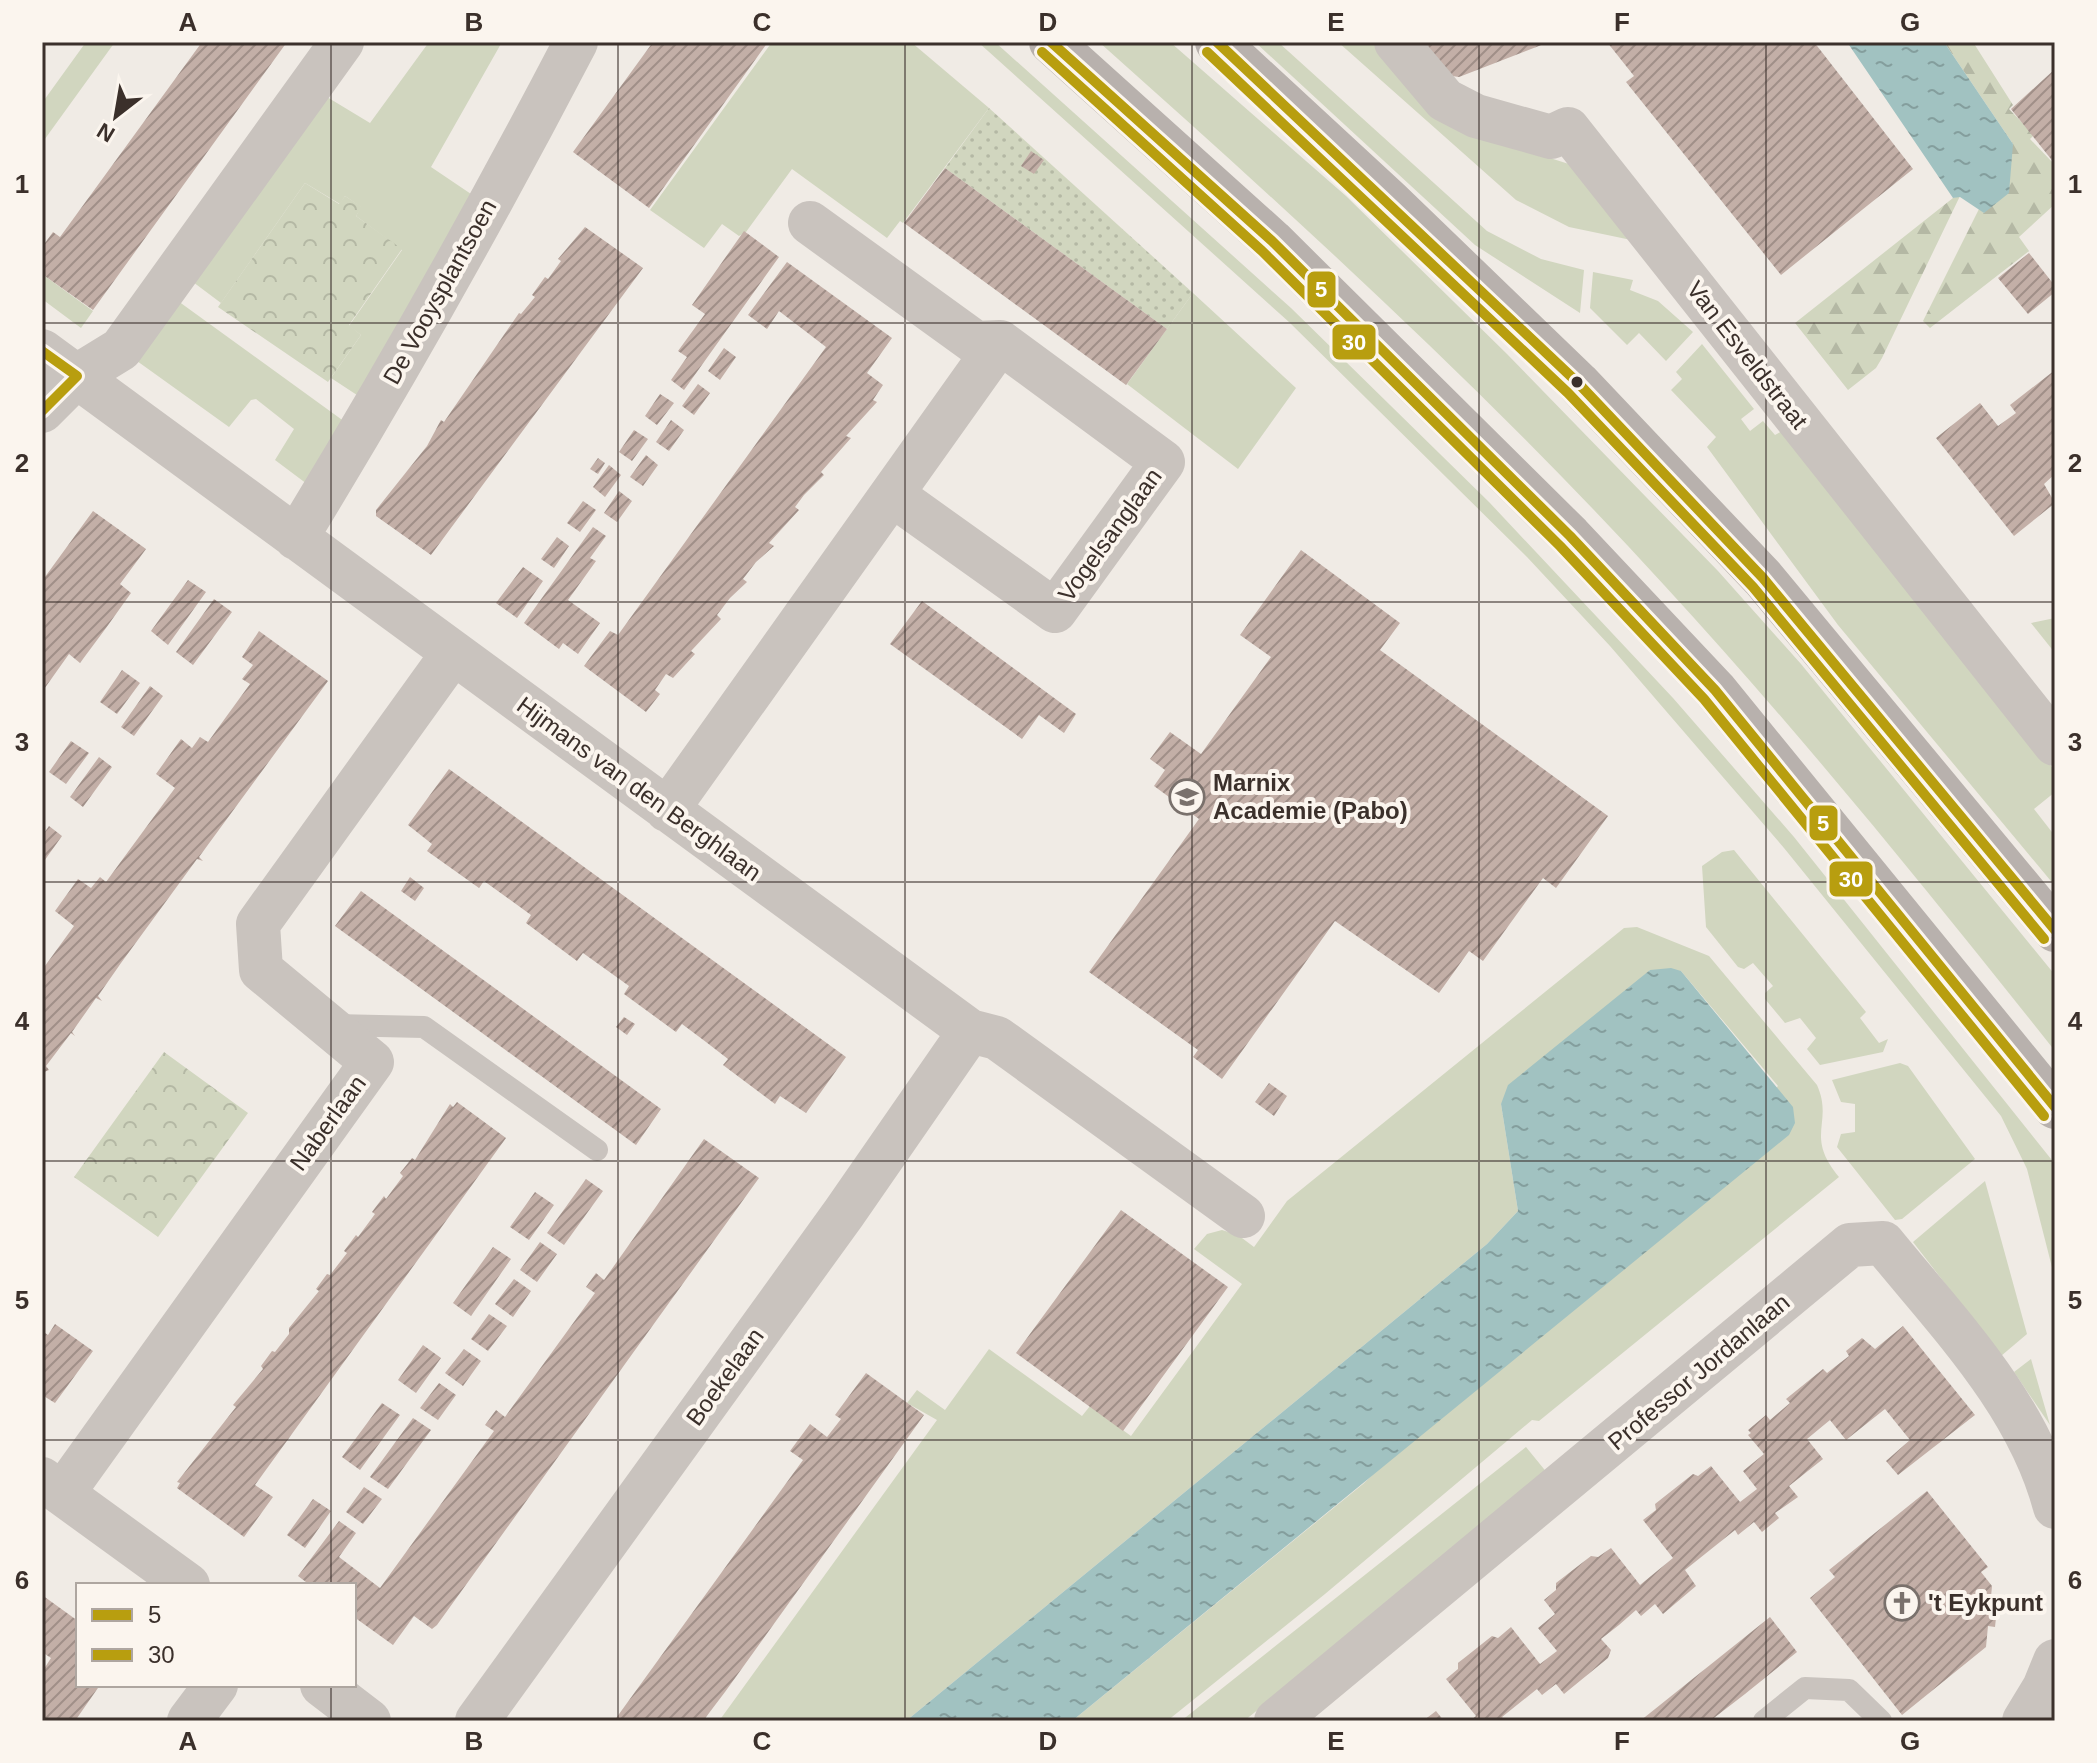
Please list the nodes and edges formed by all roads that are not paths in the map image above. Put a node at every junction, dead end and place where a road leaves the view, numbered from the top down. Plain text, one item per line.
1 (342, 42) edge
2 (576, 42) edge
3 (1051, 42) edge
4 (1217, 42) edge
5 (1396, 42) edge
6 (810, 223) dead end
7 (1000, 342) junction
8 (42, 351) edge
9 (77, 376) junction
10 (42, 411) edge
11 (894, 496) junction
12 (296, 538) junction
13 (453, 653) junction
14 (2055, 744) edge
15 (667, 810) junction
16 (2055, 930) edge
17 (328, 1025) junction
18 (970, 1031) junction
19 (2055, 1107) edge
20 (597, 1150) dead end
21 (1243, 1216) dead end
22 (53, 1486) edge
23 (2055, 1507) edge
24 (185, 1583) edge
25 (2055, 1661) edge
26 (214, 1687) edge
27 (325, 1687) edge
28 (189, 1721) edge
29 (369, 1721) edge
30 (477, 1721) edge
31 (1276, 1721) edge
32 (1764, 1721) edge
33 (1881, 1721) edge
34 (2024, 1721) edge

1 - 9 street
2 - 12 street, De Vooysplantsoen
3 - 19 main road
4 - 16 main road
5 - 14 street, Van Esveldstraat
6 - 7 street, Vogelsanglaan
7 - 11 street
7 - 11 street, Vogelsanglaan
8 - 9 street, Hijmans van den Berghlaan
9 - 10 street
9 - 12 street, Hijmans van den Berghlaan
11 - 15 street
12 - 13 street, Hijmans van den Berghlaan
13 - 15 street, Hijmans van den Berghlaan
13 - 17 street, Naberlaan
15 - 18 street, Hijmans van den Berghlaan
17 - 20 lane
17 - 22 street, Naberlaan
18 - 21 street, Hijmans van den Berghlaan
18 - 30 street, Boekelaan
22 - 24 street
23 - 31 street, Professor Jordanlaan
25 - 34 street
26 - 28 street
27 - 29 street
32 - 33 lane

